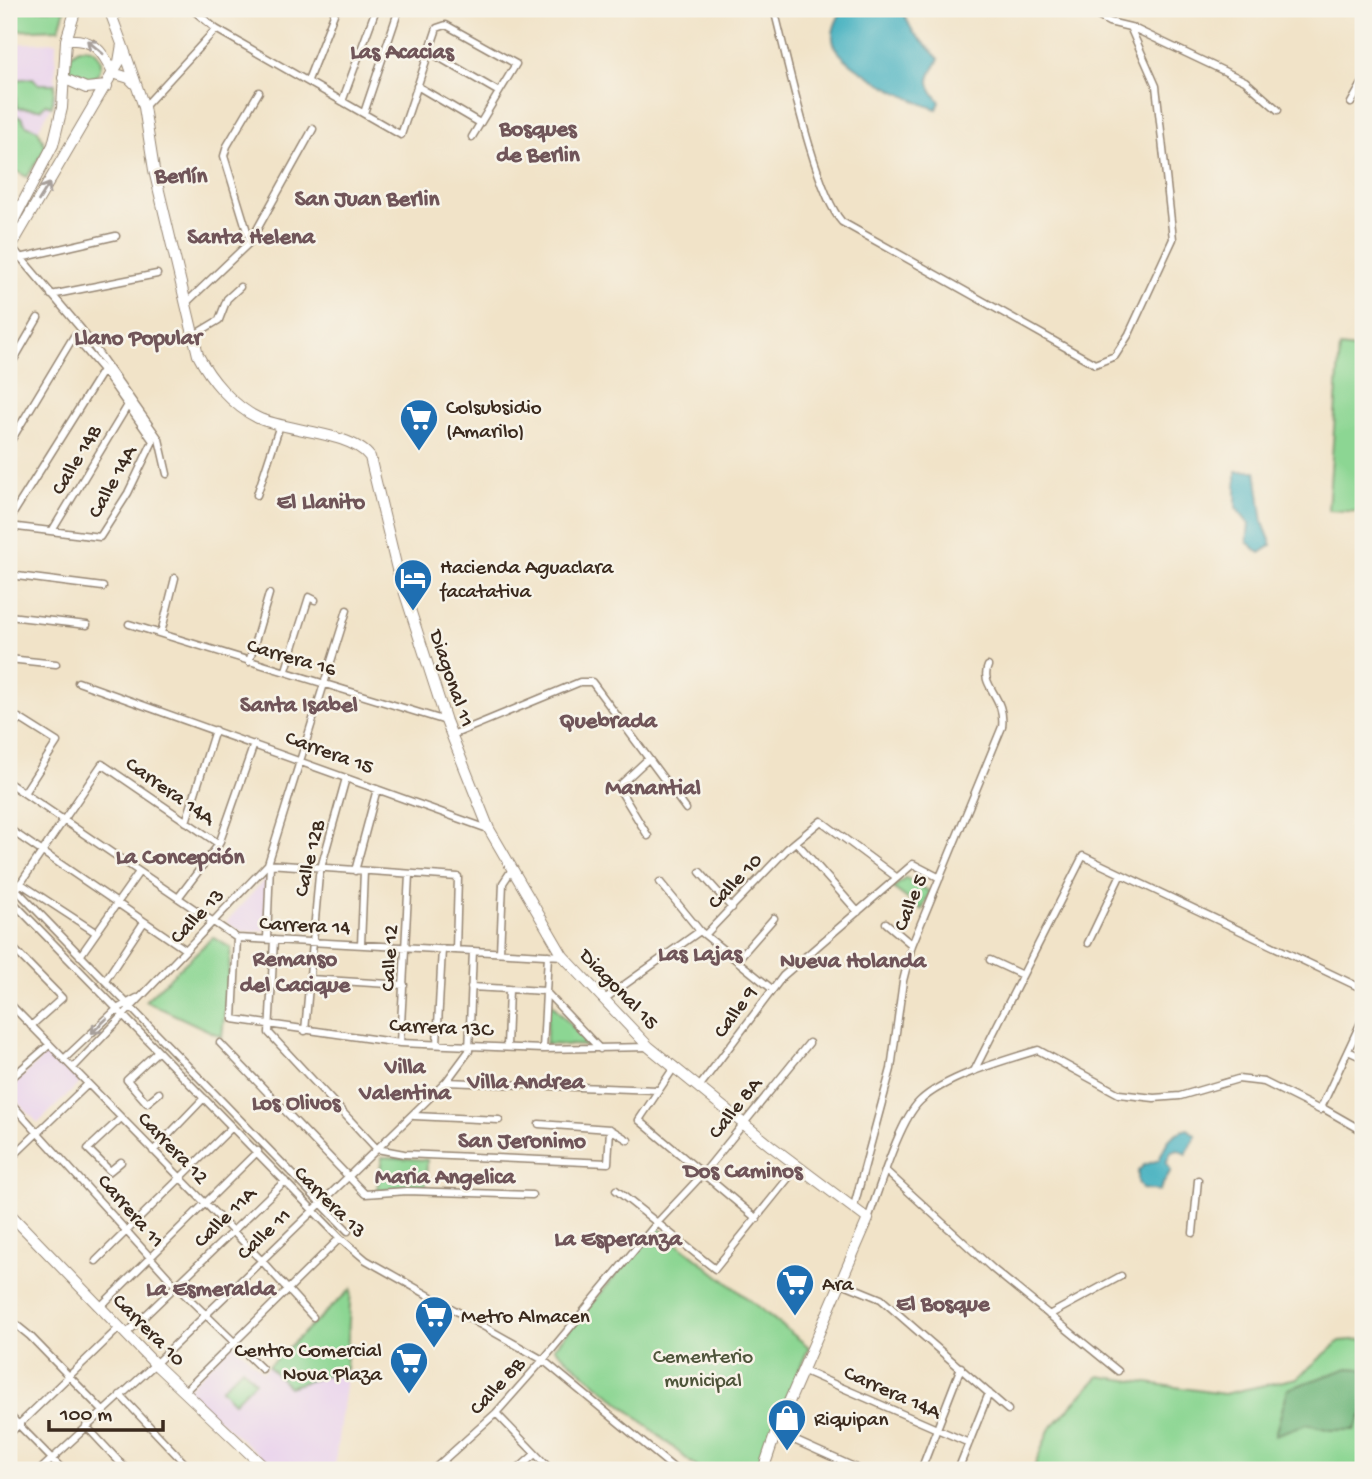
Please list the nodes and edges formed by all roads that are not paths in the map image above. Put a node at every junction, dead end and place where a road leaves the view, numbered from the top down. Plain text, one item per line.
1 (76, 9) edge
2 (132, 9) edge
3 (192, 9) edge
4 (336, 9) edge
5 (376, 9) edge
6 (399, 9) edge
7 (774, 9) edge
8 (1085, 9) edge
9 (111, 12) edge
10 (1130, 27) junction
11 (216, 29) junction
12 (66, 40) junction
13 (122, 44) junction
14 (428, 51) junction
15 (113, 73) junction
16 (63, 78) junction
17 (308, 80) junction
18 (1363, 82) edge
19 (107, 86) junction
20 (137, 86) junction
21 (417, 86) junction
22 (259, 92) dead end
23 (499, 92) junction
24 (343, 99) junction
25 (1351, 103) dead end
26 (144, 107) junction
27 (1278, 110) dead end
28 (364, 113) junction
29 (480, 123) junction
30 (313, 129) dead end
31 (472, 137) dead end
32 (9, 229) edge
33 (116, 236) dead end
34 (250, 242) junction
35 (10, 248) edge
36 (20, 258) junction
37 (157, 274) dead end
38 (240, 287) dead end
39 (51, 295) junction
40 (186, 303) junction
41 (38, 318) dead end
42 (194, 335) junction
43 (9, 368) edge
44 (103, 370) junction
45 (128, 405) junction
46 (280, 425) junction
47 (9, 444) edge
48 (167, 474) dead end
49 (257, 495) dead end
50 (9, 520) edge
51 (9, 526) edge
52 (52, 531) junction
53 (9, 575) edge
54 (175, 578) dead end
55 (103, 587) dead end
56 (269, 594) dead end
57 (315, 600) dead end
58 (347, 610) dead end
59 (9, 616) edge
60 (129, 624) dead end
61 (88, 625) dead end
62 (161, 633) junction
63 (9, 659) edge
64 (249, 662) junction
65 (56, 664) dead end
66 (988, 666) dead end
67 (286, 670) junction
68 (78, 682) dead end
69 (323, 683) junction
70 (446, 721) junction
71 (215, 730) junction
72 (9, 733) edge
73 (452, 735) junction
74 (254, 744) junction
75 (648, 759) junction
76 (300, 760) junction
77 (346, 778) junction
78 (9, 783) edge
79 (377, 789) junction
80 (24, 793) junction
81 (686, 809) dead end
82 (62, 820) junction
83 (186, 822) junction
84 (9, 829) edge
85 (489, 829) junction
86 (648, 836) dead end
87 (796, 842) junction
88 (219, 844) junction
89 (41, 851) junction
90 (269, 864) junction
91 (322, 869) junction
92 (355, 871) junction
93 (511, 871) junction
94 (139, 872) junction
95 (364, 872) junction
96 (700, 872) dead end
97 (1121, 874) junction
98 (409, 875) junction
99 (896, 877) junction
100 (940, 878) junction
101 (9, 882) edge
102 (660, 882) dead end
103 (18, 887) junction
104 (9, 898) edge
105 (178, 898) junction
106 (116, 903) junction
107 (732, 908) junction
108 (858, 912) junction
109 (774, 918) dead end
110 (144, 922) junction
111 (214, 922) junction
112 (886, 923) dead end
113 (95, 932) junction
114 (703, 932) junction
115 (237, 938) junction
116 (270, 939) junction
117 (313, 942) junction
118 (1088, 943) dead end
119 (9, 944) edge
120 (361, 945) junction
121 (912, 945) junction
122 (407, 947) junction
123 (442, 949) junction
124 (186, 950) junction
125 (456, 950) junction
126 (473, 951) junction
127 (500, 952) junction
128 (548, 955) junction
129 (80, 956) junction
130 (563, 956) junction
131 (738, 959) junction
132 (990, 960) dead end
133 (1022, 975) junction
134 (310, 979) junction
135 (105, 981) junction
136 (404, 985) junction
137 (471, 987) junction
138 (509, 989) junction
139 (772, 989) junction
140 (1363, 989) edge
141 (545, 991) junction
142 (137, 998) junction
143 (603, 999) junction
144 (125, 1002) junction
145 (9, 1003) edge
146 (131, 1008) junction
147 (117, 1009) junction
148 (123, 1016) junction
149 (1363, 1018) edge
150 (270, 1023) junction
151 (32, 1026) junction
152 (305, 1031) junction
153 (219, 1043) dead end
154 (400, 1043) junction
155 (809, 1043) dead end
156 (437, 1044) junction
157 (470, 1044) junction
158 (49, 1045) junction
159 (507, 1047) junction
160 (649, 1047) junction
161 (543, 1049) junction
162 (600, 1049) junction
163 (158, 1051) junction
164 (1348, 1051) junction
165 (1363, 1058) edge
166 (64, 1059) junction
167 (675, 1066) junction
168 (73, 1068) junction
169 (973, 1073) junction
170 (9, 1080) edge
171 (446, 1082) junction
172 (88, 1084) junction
173 (699, 1087) junction
174 (657, 1090) junction
175 (159, 1093) dead end
176 (204, 1098) junction
177 (9, 1101) edge
178 (1321, 1107) junction
179 (414, 1116) junction
180 (121, 1118) junction
181 (499, 1120) dead end
182 (744, 1123) junction
183 (539, 1124) dead end
184 (232, 1127) junction
185 (610, 1129) junction
186 (1363, 1131) edge
187 (40, 1132) junction
188 (628, 1140) dead end
189 (377, 1149) junction
190 (153, 1151) junction
191 (258, 1151) junction
192 (9, 1160) edge
193 (121, 1162) dead end
194 (798, 1166) junction
195 (886, 1171) junction
196 (702, 1175) junction
197 (349, 1177) junction
198 (179, 1179) junction
199 (1198, 1180) dead end
200 (285, 1181) junction
201 (616, 1189) dead end
202 (532, 1195) dead end
203 (205, 1203) junction
204 (321, 1203) junction
205 (854, 1206) junction
206 (313, 1210) junction
207 (9, 1213) edge
208 (757, 1219) junction
209 (868, 1219) junction
210 (657, 1223) junction
211 (126, 1230) junction
212 (348, 1231) dead end
213 (232, 1232) junction
214 (1192, 1233) dead end
215 (340, 1238) junction
216 (151, 1259) junction
217 (261, 1260) junction
218 (96, 1261) dead end
219 (1121, 1276) dead end
220 (842, 1283) junction
221 (176, 1286) junction
222 (289, 1290) junction
223 (100, 1307) junction
224 (204, 1314) junction
225 (1049, 1315) junction
226 (313, 1317) dead end
227 (9, 1319) edge
228 (123, 1331) junction
229 (233, 1343) junction
230 (543, 1360) junction
231 (155, 1364) junction
232 (961, 1367) junction
233 (262, 1369) dead end
234 (804, 1371) junction
235 (1118, 1371) dead end
236 (70, 1376) junction
237 (185, 1391) junction
238 (989, 1393) junction
239 (120, 1395) junction
240 (103, 1410) junction
241 (1008, 1410) dead end
242 (496, 1413) junction
243 (9, 1415) edge
244 (18, 1425) junction
245 (86, 1426) junction
246 (937, 1429) junction
247 (776, 1432) junction
248 (9, 1434) edge
249 (969, 1443) junction
250 (535, 1454) junction
251 (52, 1459) junction
252 (436, 1469) edge
253 (40, 1470) edge
254 (63, 1470) edge
255 (127, 1470) edge
256 (191, 1470) edge
257 (267, 1470) edge
258 (517, 1470) edge
259 (551, 1470) edge
260 (676, 1470) edge
261 (763, 1470) edge
262 (861, 1470) edge
263 (921, 1470) edge
264 (958, 1470) edge

1 - 12 street
2 - 9 street
3 - 11 street
4 - 17 street
5 - 24 street
6 - 28 street
7 - 10 street
8 - 10 street
9 - 13 street, Diagonal 11
10 - 27 street
11 - 17 street
11 - 26 street
15 -> 12 street
12 - 16 street
13 - 15 street
13 - 20 street, Diagonal 11
14 - 21 street
14 - 23 street
14 - 23 street
15 - 19 street
15 - 20 street
16 - 19 street
16 - 32 street
17 - 24 street
18 - 25 street
35 -> 19 street
20 - 26 street, Diagonal 11
21 - 28 street
21 - 29 street
22 - 34 street
23 - 29 street
24 - 28 street
26 - 40 street, Diagonal 11
29 - 31 street
30 - 34 street
33 - 36 street
34 - 40 street
35 - 36 street
36 - 39 street
37 - 39 street
38 - 42 street
39 - 48 street
40 - 42 street, Diagonal 11
41 - 43 street
42 - 46 street, Diagonal 11
44 - 45 street
44 - 47 street
44 - 50 street
45 - 52 street, Calle 14B
45 - 52 street, Calle 14A
46 - 49 street
46 - 70 street, Diagonal 11
51 - 52 street
53 - 55 street
54 - 62 street
56 - 64 street
57 - 67 street
58 - 69 street, Calle 13
59 - 61 street
60 - 62 street, Carrera 16
62 - 64 street, Carrera 16
63 - 65 street
64 - 67 street, Carrera 16
66 - 100 street, Calle 5
67 - 69 street, Carrera 16
68 - 71 street, Carrera 15
69 - 70 street, Carrera 16
69 - 76 street, Calle 13
70 - 73 street, Diagonal 11
71 - 74 street, Carrera 15
71 - 83 street
72 - 80 street
73 - 75 street
73 - 85 street, Diagonal 11
74 - 76 street, Carrera 15
74 - 88 street
75 - 81 street
75 - 86 street
76 - 77 street, Carrera 15
76 - 90 street, Calle 13
77 - 79 street, Carrera 15
77 - 91 street, Calle 12B
78 - 80 street, Carrera 14
79 - 85 street, Carrera 15
79 - 92 street
80 - 82 street, Carrera 14
82 - 83 street, Carrera 14A
82 - 89 street
82 - 94 street, Carrera 14
83 - 88 street, Carrera 14A
84 - 89 street
85 - 93 street, Diagonal 11
87 - 99 street, Calle 10
87 - 107 street, Calle 10
87 - 108 street
88 - 105 street
89 - 103 street
89 - 106 street
90 - 91 street
90 - 111 street, Calle 13
90 - 116 street
91 - 92 street
91 - 117 street, Calle 12B
92 - 95 street
93 - 127 street
93 - 130 street, Diagonal 11
94 - 105 street, Carrera 14
94 - 106 street
95 - 98 street
95 - 120 street
96 - 107 street
97 - 118 street
97 - 133 street
97 - 140 street
98 - 122 street, Calle 12
98 - 125 street
99 - 100 street
99 - 108 street, Calle 9
100 - 121 street, Calle 5
101 - 103 street, Carrera 13
102 - 114 street
103 - 113 street, Carrera 13
103 - 129 street, Carrera 13
104 - 147 street, Carrera 13
105 - 111 street, Carrera 14
106 - 110 street
106 - 113 street
107 - 114 street, Calle 10
108 - 139 street, Calle 9
109 - 131 street
110 - 124 street
110 - 135 street
111 - 115 street, Carrera 14
111 - 124 street, Calle 13
112 - 121 street
113 - 129 street
114 - 131 street
114 - 143 street
115 - 116 street, Carrera 14
115 - 150 street, Carrera 13C
116 - 117 street, Carrera 14
116 - 150 street
117 - 120 street, Carrera 14
117 - 134 street, Calle 12B
119 - 151 street
120 - 122 street, Carrera 14
121 - 205 street, Calle 5
122 - 123 street, Carrera 14
122 - 136 street, Calle 12
123 - 125 street, Carrera 14
123 - 156 street
124 - 142 street, Calle 13
125 - 126 street, Carrera 14
126 - 127 street, Carrera 14
126 - 137 street
127 - 128 street, Carrera 14
128 - 130 street, Carrera 14
128 - 141 street
129 - 135 street, Carrera 13
130 - 143 street, Diagonal 15
131 - 139 street
132 - 133 street
133 - 169 street
134 - 136 street
134 - 152 street, Calle 12B
135 - 144 street, Carrera 13
136 - 154 street, Calle 12
137 - 138 street
137 - 157 street
138 - 141 street
138 - 159 street
139 - 173 street, Calle 9
141 - 161 street
141 - 162 street
142 - 144 street, Calle 13
142 - 146 street, Calle 13
143 - 160 street, Diagonal 15
144 - 146 street, Carrera 13
144 - 147 street, Calle 13
145 - 151 street, Carrera 12
146 - 148 street, Calle 13
146 - 204 street, Carrera 13
147 - 148 street, Carrera 13
147 -> 166 street, Calle 13
148 - 163 street, Carrera 13
148 - 168 street, Calle 13
149 - 164 street
150 - 152 street, Carrera 13C
150 - 189 street
151 - 158 street, Carrera 12
152 - 154 street, Carrera 13C
153 - 197 street
154 - 156 street, Carrera 13C
155 - 182 street, Calle 8A
156 - 157 street, Carrera 13C
157 - 159 street, Carrera 13C
157 - 171 street, Calle 11
158 - 166 street, Carrera 12
158 - 170 street
159 - 161 street, Carrera 13C
160 - 162 street, Carrera 13C
160 - 167 street
161 - 162 street, Carrera 13C
163 - 175 street
163 - 176 street, Carrera 13
164 - 165 street
164 - 178 street
166 - 168 street, Carrera 12
167 - 173 street
167 - 174 street
168 - 172 street, Carrera 12
169 - 178 street
169 - 195 street
171 - 174 street
171 - 179 street, Calle 11
172 - 180 street, Carrera 12
172 - 187 street
173 - 182 street
174 - 196 street
176 - 184 street, Carrera 13
176 - 190 street
177 - 187 street, Carrera 11
178 - 186 street
179 - 181 street
179 - 189 street, Calle 11
180 - 190 street, Carrera 12
180 - 193 street
182 - 194 street
182 - 196 street, Calle 8A
183 - 185 street
184 - 191 street, Carrera 13
184 - 198 street
185 - 188 street
185 - 189 street
187 - 192 street
187 - 211 street, Carrera 11
189 - 197 street, Calle 11
190 - 198 street, Carrera 12
191 - 200 street, Carrera 13
191 - 203 street
194 - 205 street
194 - 208 street
195 - 209 street
195 - 225 street
196 - 208 street
196 - 210 street, Calle 8A
197 - 202 street
197 - 204 street, Calle 11
198 - 203 street, Carrera 12
198 - 211 street
199 - 214 street
200 - 206 street, Carrera 13
200 - 213 street, Calle 11A
201 - 210 street
203 - 213 street, Carrera 12
203 - 216 street
204 - 206 street, Calle 11
204 - 212 street, Carrera 13
205 - 209 street
206 - 215 street, Carrera 13
206 - 217 street, Calle 11
207 - 223 street, Carrera 10
208 - 210 street
209 - 220 street
210 - 230 street, Calle 8B
211 - 216 street, Carrera 11
211 - 218 street
213 - 217 street, Carrera 12
213 - 221 street, Calle 11A
215 - 222 street
215 - 230 street, Carrera 13
216 - 221 street, Carrera 11
216 - 223 street
217 - 222 street, Carrera 12
217 - 224 street, Calle 11
219 - 225 street
220 - 232 street
220 - 234 street
221 - 224 street, Carrera 11
221 - 228 street, Calle 11A
222 - 226 street, Carrera 12
222 - 229 street
223 - 228 street, Carrera 10
224 - 229 street, Carrera 11
224 - 231 street, Calle 11
225 - 235 street
227 - 236 street
228 - 231 street, Carrera 10
228 - 236 street, Calle 11A
229 - 233 street, Carrera 11
229 - 237 street
230 - 242 street, Calle 8B
230 - 260 street, Carrera 13
231 - 237 street, Carrera 10
231 - 239 street, Calle 11
232 - 238 street
232 - 246 street
234 - 246 street, Carrera 14A
234 - 247 street
236 - 240 street
236 - 244 street, Calle 11A
237 - 257 street, Carrera 10
238 - 241 street
238 - 249 street
239 - 240 street, Calle 11
239 - 256 street
240 - 245 street, Calle 11
242 - 250 street
242 - 252 street, Calle 8B
243 - 244 street
244 - 248 street, Calle 11A
244 - 251 street
245 - 251 street, Calle 11
245 - 255 street
246 - 249 street, Carrera 14A
246 - 263 street
247 - 261 street
247 - 262 street
249 - 264 street
250 - 258 street
250 - 259 street
251 - 253 street, Calle 11
251 - 254 street

